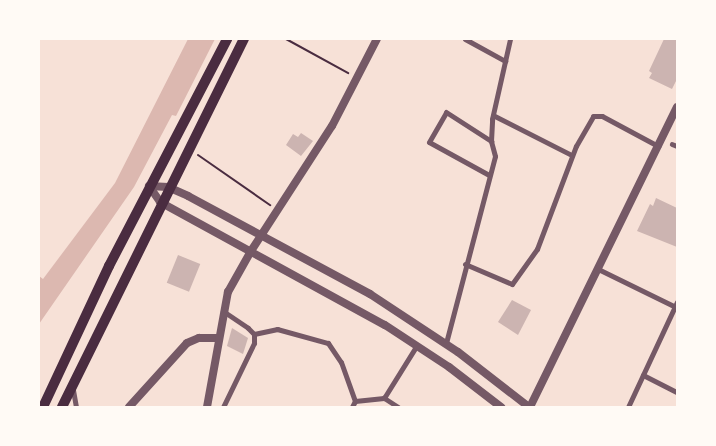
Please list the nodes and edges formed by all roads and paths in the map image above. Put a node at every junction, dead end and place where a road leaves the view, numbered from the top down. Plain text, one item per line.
1 (227, 39) edge
2 (244, 39) edge
3 (286, 39) edge
4 (377, 39) edge
5 (465, 39) edge
6 (510, 39) edge
7 (505, 60) junction
8 (357, 78) junction
9 (677, 107) edge
10 (495, 116) junction
11 (491, 141) junction
12 (672, 144) dead end
13 (658, 146) junction
14 (677, 146) edge
15 (187, 148) junction
16 (572, 155) junction
17 (489, 175) junction
18 (149, 186) junction
19 (168, 187) junction
20 (160, 202) junction
21 (278, 210) junction
22 (261, 236) junction
23 (251, 251) junction
24 (465, 264) junction
25 (598, 269) junction
26 (677, 305) edge
27 (223, 311) junction
28 (254, 334) junction
29 (218, 338) junction
30 (446, 343) junction
31 (417, 345) junction
32 (643, 375) junction
33 (74, 382) junction
34 (677, 392) edge
35 (384, 398) junction
36 (356, 401) junction
37 (43, 407) edge
38 (62, 407) edge
39 (76, 407) edge
40 (129, 407) edge
41 (207, 407) edge
42 (223, 407) edge
43 (352, 407) edge
44 (398, 407) edge
45 (501, 407) edge
46 (529, 407) edge
47 (628, 407) edge

1 - 18 highway
2 - 15 highway
3 - 8 path
4 - 8 street
5 - 7 street
6 - 7 street
7 - 10 street
8 - 21 street
9 - 13 street
10 - 11 street
10 - 16 street
11 - 17 street
11 - 17 street
12 - 14 street
13 - 16 street
13 - 25 street
15 - 19 highway
15 - 21 path
16 - 24 street
17 - 24 street
18 - 19 street
18 - 20 street
18 - 37 highway
19 - 20 highway
19 - 22 street
20 - 23 street
20 - 33 highway
21 - 22 street
22 - 23 street
22 - 30 street
23 - 27 street
23 - 31 street
24 - 30 street
25 - 26 street
25 - 46 street
26 - 32 street
27 - 28 street
27 - 29 street
28 - 36 street
28 - 42 street
29 - 40 street
29 - 41 street
30 - 46 street
31 - 35 street
31 - 45 street
32 - 34 street
32 - 47 street
33 - 38 highway
33 - 39 street
35 - 36 street
35 - 44 street
36 - 43 street

